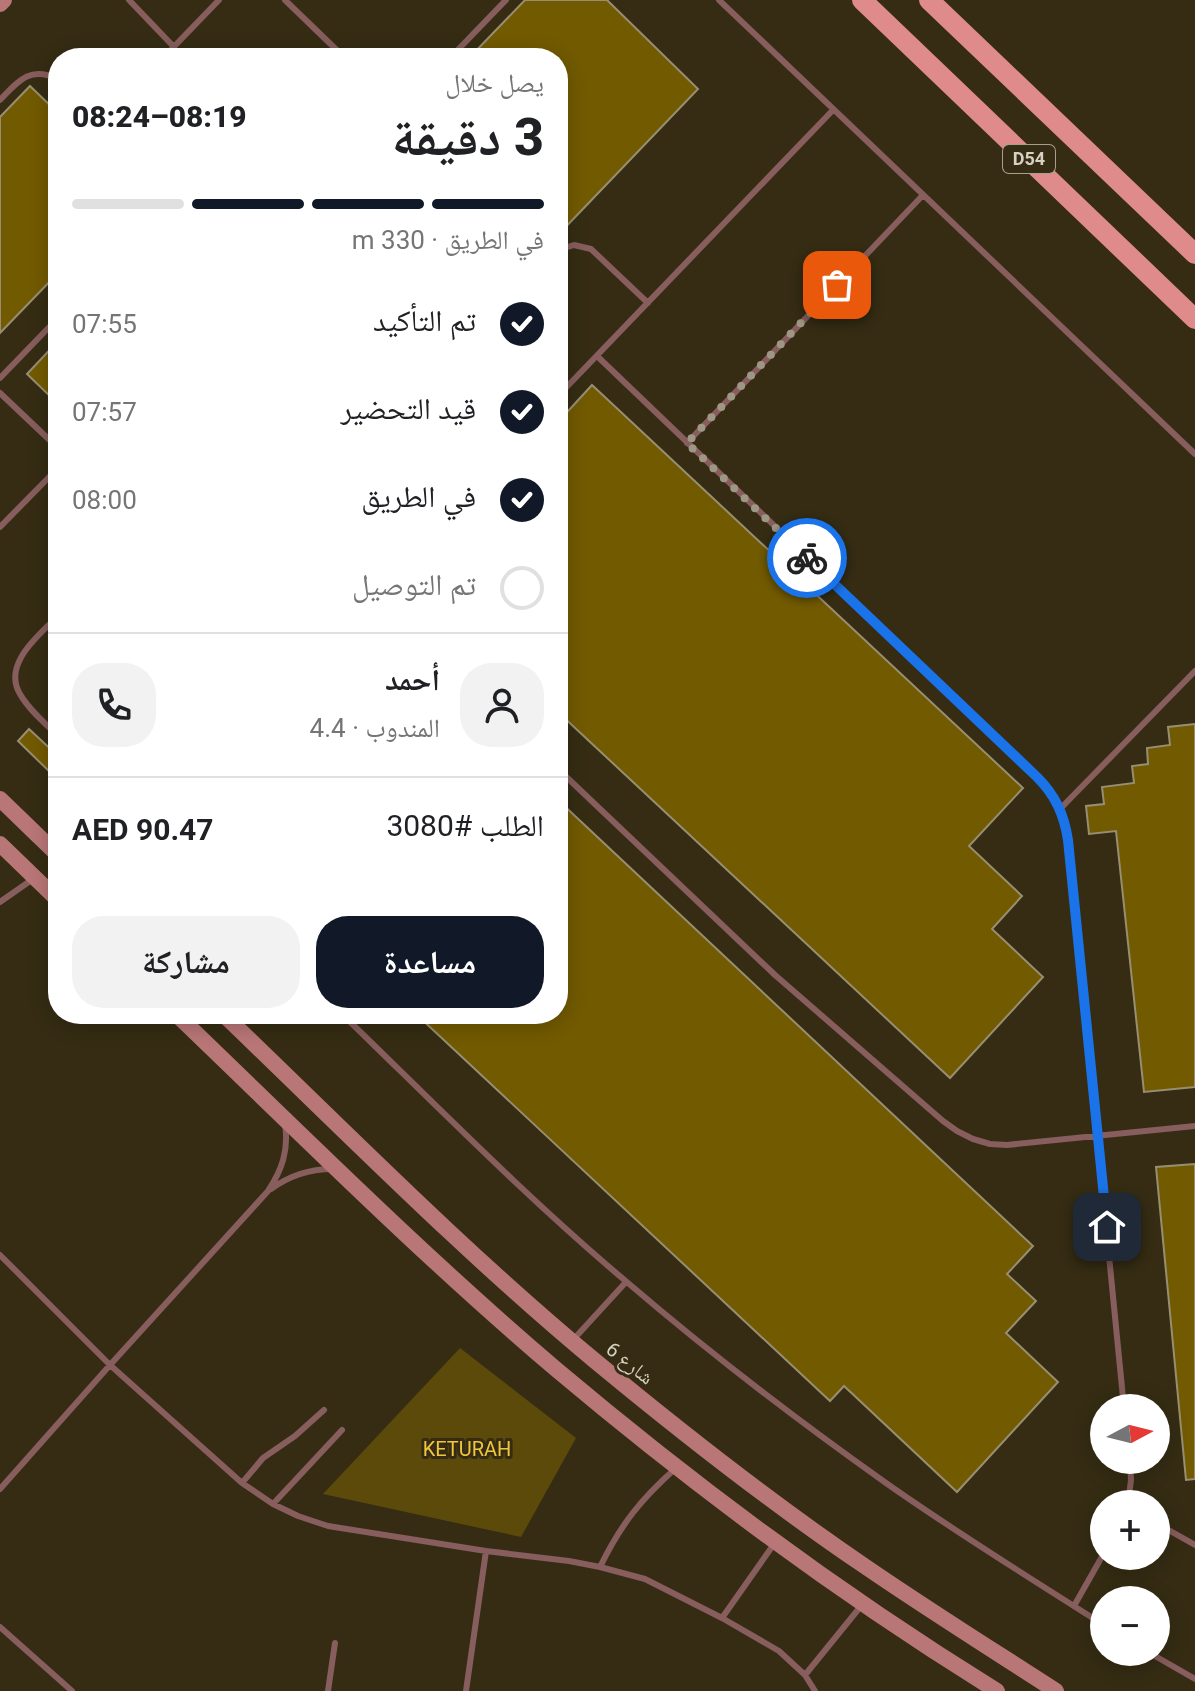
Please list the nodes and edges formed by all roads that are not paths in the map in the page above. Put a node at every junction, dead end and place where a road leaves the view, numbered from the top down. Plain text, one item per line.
1 (129, 0) edge
2 (219, 0) edge
3 (285, 0) edge
4 (506, 0) edge
5 (719, 0) edge
6 (862, 0) edge
7 (929, 0) edge
8 (174, 47) joint
9 (335, 48) edge
10 (460, 48) edge
11 (48, 75) edge
12 (0, 100) edge
13 (833, 110) junction
14 (923, 195) junction
15 (568, 247) edge
16 (1195, 254) edge
17 (648, 303) junction
18 (1195, 319) edge
19 (48, 328) edge
20 (597, 356) junction
21 (0, 378) edge
22 (568, 386) edge
23 (0, 393) edge
24 (48, 439) edge
25 (687, 443) junction
26 (1195, 454) edge
27 (48, 478) edge
28 (0, 527) edge
29 (48, 627) edge
30 (1195, 671) edge
31 (48, 726) edge
32 (568, 778) edge
33 (0, 799) edge
34 (1060, 809) junction
35 (48, 843) edge
36 (0, 844) edge
37 (35, 878) junction
38 (48, 890) edge
39 (0, 902) edge
40 (186, 1024) edge
41 (233, 1024) edge
42 (352, 1024) edge
43 (284, 1118) junction
44 (1195, 1126) edge
45 (1098, 1136) junction
46 (338, 1169) junction
47 (268, 1191) junction
48 (0, 1255) edge
49 (626, 1282) junction
50 (572, 1341) junction
51 (110, 1365) junction
52 (1123, 1394) edge
53 (324, 1410) dead end
54 (342, 1430) dead end
55 (676, 1468) junction
56 (242, 1483) junction
57 (0, 1489) edge
58 (273, 1504) junction
59 (1170, 1531) edge
60 (776, 1541) junction
61 (1195, 1545) edge
62 (486, 1551) junction
63 (600, 1567) junction
64 (1094, 1570) edge
65 (863, 1603) junction
66 (1074, 1606) junction
67 (1090, 1616) edge
68 (722, 1618) junction
69 (0, 1627) edge
70 (335, 1643) dead end
71 (1170, 1665) edge
72 (805, 1675) junction
73 (1195, 1679) edge
74 (72, 1691) edge
75 (328, 1691) edge
76 (466, 1691) edge
77 (815, 1691) edge
78 (997, 1691) edge
79 (1056, 1691) edge

1 - 8 lane
2 - 8 lane
3 - 9 lane
4 - 10 lane
5 - 13 lane
6 - 18 main road, D54
7 - 16 main road, D54
11 - 12 lane
13 - 14 lane
13 - 17 lane
14 - 25 lane
14 - 26 lane
15 - 17 lane
17 - 20 lane
19 - 21 lane
20 - 22 lane
20 - 25 lane
23 - 24 lane
25 - 34 lane
27 - 28 lane
29 - 31 lane
30 - 34 lane
32 - 45 lane
33 - 35 street
34 - 45 lane
36 - 37 street
37 - 38 street
37 - 39 lane
40 - 43 street
41 - 50 street, شارع 6
42 - 49 lane
43 - 46 street
43 - 47 lane
44 - 45 lane
45 - 52 lane
46 - 47 lane
46 - 55 street
47 - 51 lane
48 - 51 lane
49 - 50 lane
49 - 66 lane
50 - 79 street, شارع 6
51 - 56 lane
51 - 57 lane
53 - 56 lane
54 - 58 lane
55 - 60 street
55 - 63 lane
56 - 58 lane
58 - 62 lane
59 - 61 lane
60 - 65 street
60 - 68 lane
62 - 63 lane
62 - 76 lane
63 - 68 lane
64 - 66 lane
65 - 72 lane
65 - 78 street
66 - 67 lane
68 - 72 lane
69 - 74 lane
70 - 75 lane
71 - 73 lane
72 - 77 lane

